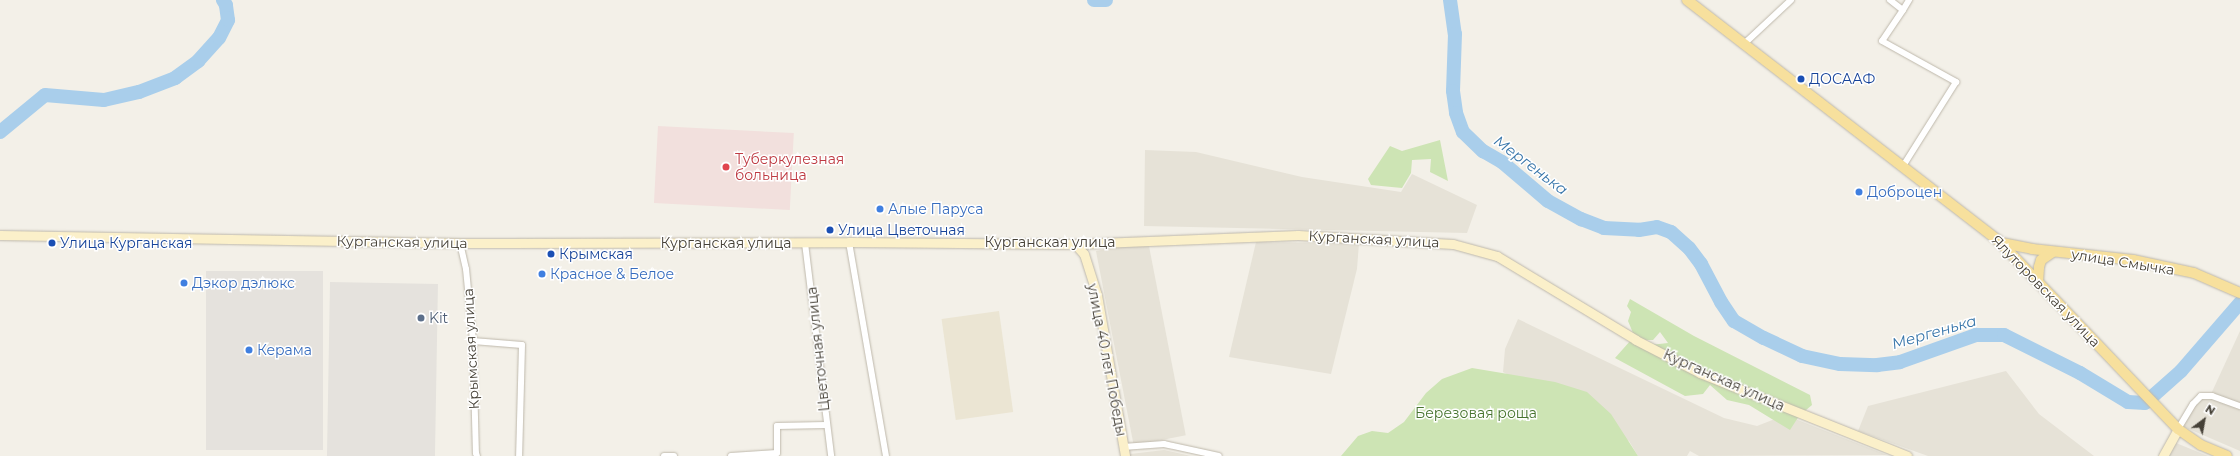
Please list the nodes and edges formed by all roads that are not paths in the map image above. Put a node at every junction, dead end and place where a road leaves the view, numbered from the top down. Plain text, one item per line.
1 (1687, 0) edge
2 (1790, 0) edge
3 (1890, 0) edge
4 (1909, 0) edge
5 (1903, 10) junction
6 (1745, 43) junction
7 (1903, 166) junction
8 (0, 235) edge
9 (849, 242) junction
10 (460, 243) junction
11 (805, 243) junction
12 (2002, 243) junction
13 (1075, 244) junction
14 (2053, 252) junction
15 (2038, 282) junction
16 (2240, 293) edge
17 (473, 341) junction
18 (2240, 406) edge
19 (826, 425) junction
20 (2178, 429) junction
21 (1124, 452) edge
22 (1893, 454) edge
23 (478, 456) edge
24 (519, 456) edge
25 (664, 456) edge
26 (674, 456) edge
27 (731, 456) edge
28 (831, 456) edge
29 (886, 456) edge
30 (1219, 456) edge
31 (1907, 456) edge
32 (2163, 456) edge
33 (2227, 456) edge

1 - 6 main road, Ялуторовская улица
2 - 6 street
3 - 5 street
4 - 5 street
5 - 7 street
6 - 7 main road, Ялуторовская улица
7 - 12 main road, Ялуторовская улица
8 - 10 main road, Курганская улица
9 - 11 main road, Курганская улица
9 - 13 main road, Курганская улица
9 - 29 street
10 - 11 main road, Курганская улица
10 - 17 street, Крымская улица
11 - 19 street, Цветочная улица
12 - 14 main road, улица Смычка
12 - 15 main road, Ялуторовская улица
13 - 21 main road, улица 40 лет Победы
13 - 22 main road, Курганская улица
14 - 15 main road
14 - 16 main road, улица Смычка
15 - 20 main road, Ялуторовская улица
17 - 23 street, Крымская улица
17 - 24 street
18 - 20 street
19 - 27 street
19 - 28 street, Цветочная улица
20 - 32 main road
20 - 33 main road, Ялуторовская улица
21 - 30 street
22 - 31 main road, Курганская улица
25 - 26 street

